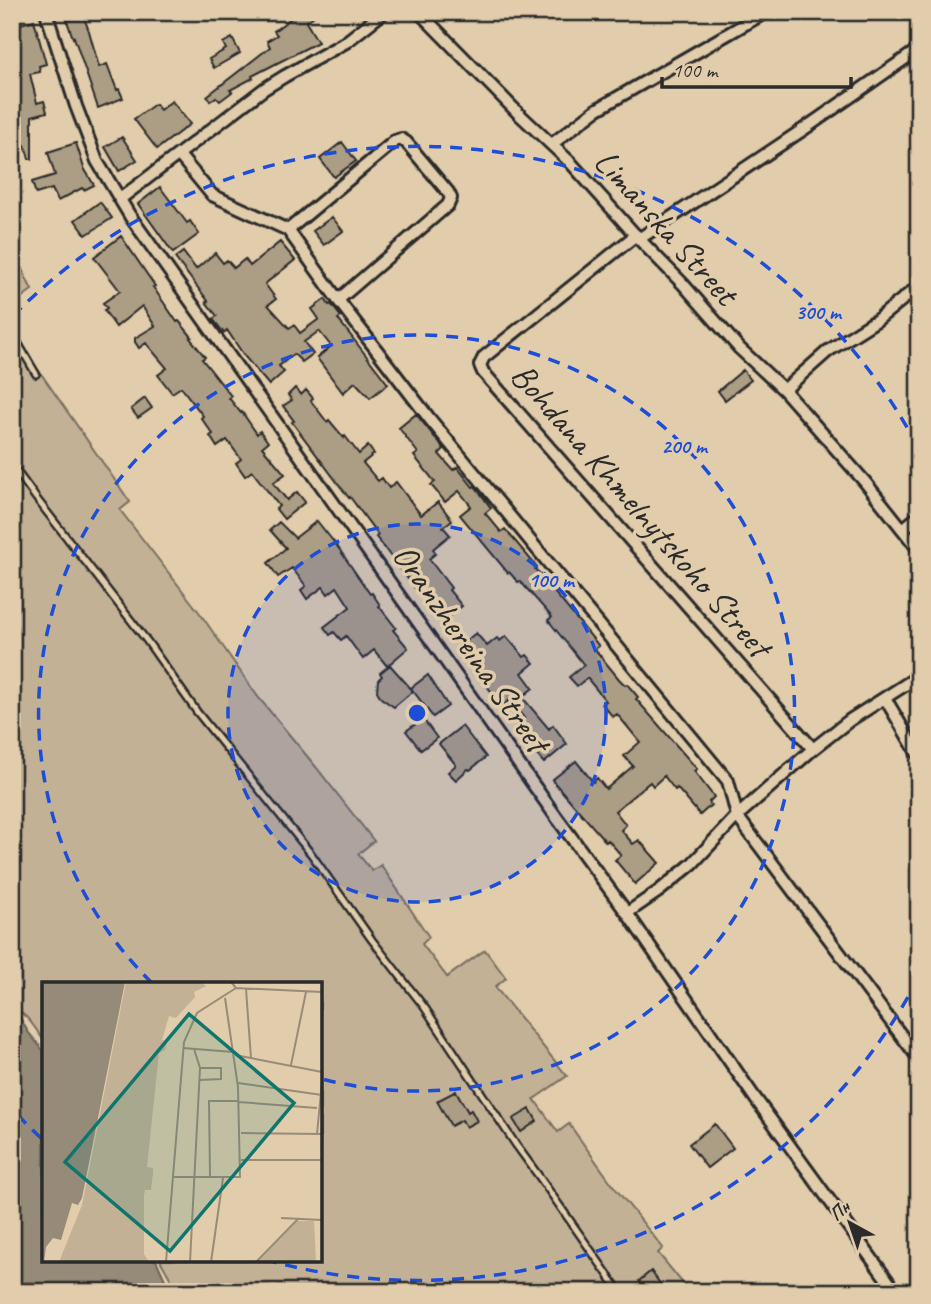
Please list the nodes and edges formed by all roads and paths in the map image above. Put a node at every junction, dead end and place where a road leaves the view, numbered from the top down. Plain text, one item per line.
1 (46, 12) edge
2 (384, 12) edge
3 (419, 12) edge
4 (766, 12) edge
5 (919, 49) edge
6 (552, 144) junction
7 (179, 155) junction
8 (120, 200) junction
9 (288, 230) junction
10 (638, 237) junction
11 (919, 286) edge
12 (338, 300) junction
13 (12, 333) edge
14 (36, 374) dead end
15 (784, 390) junction
16 (12, 465) edge
17 (919, 516) edge
18 (903, 529) junction
19 (919, 550) edge
20 (919, 676) edge
21 (885, 698) junction
22 (813, 749) junction
23 (919, 756) edge
24 (737, 816) junction
25 (627, 913) junction
26 (919, 1059) edge
27 (620, 1292) edge
28 (896, 1292) edge

1 - 8 street, Oranzhereina Street
2 - 7 street
3 - 6 street, Limanska Street
4 - 6 street
5 - 10 street
6 - 10 street, Limanska Street
7 - 8 street
7 - 9 street
8 - 25 street, Oranzhereina Street
9 - 12 street
9 - 12 street
10 - 15 street, Limanska Street
10 - 22 street, Bohdana Khmelnytskoho Street
11 - 15 street
12 - 24 street
13 - 14 lane
15 - 18 street, Limanska Street
16 - 27 lane
17 - 18 street
18 - 19 street, Limanska Street
20 - 21 street
21 - 22 street
21 - 23 street
22 - 24 street
24 - 25 street
24 - 26 street
25 - 28 street, Oranzhereina Street

